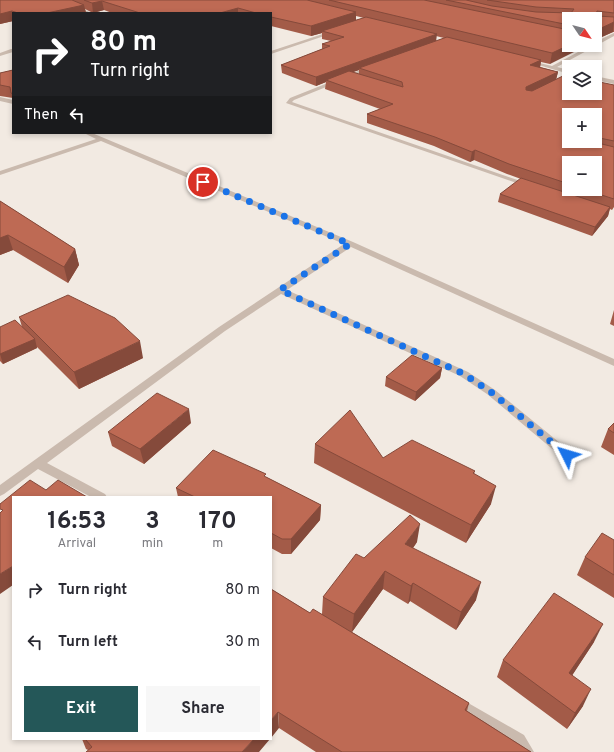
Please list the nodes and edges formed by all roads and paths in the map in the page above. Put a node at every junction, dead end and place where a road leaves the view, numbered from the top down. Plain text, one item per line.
1 (55, 0) edge
2 (87, 12) edge
3 (338, 31) edge
4 (614, 34) edge
5 (602, 40) edge
6 (12, 50) edge
7 (580, 52) edge
8 (272, 53) edge
9 (0, 55) edge
10 (522, 60) edge
11 (377, 66) edge
12 (552, 68) junction
13 (562, 70) edge
14 (349, 76) junction
15 (356, 78) edge
16 (602, 79) edge
17 (614, 82) edge
18 (89, 134) edge
19 (101, 139) junction
20 (0, 173) edge
21 (535, 187) edge
22 (350, 244) junction
23 (280, 290) junction
24 (614, 363) edge
25 (567, 455) dead end
26 (39, 464) junction
27 (0, 491) edge
28 (99, 496) edge
29 (446, 698) edge
30 (526, 752) edge

1 - 2 street
3 - 8 street
4 - 5 street
6 - 9 street
7 - 12 street
10 - 12 street
11 - 14 street
12 - 13 street
14 - 15 street
14 - 21 street
16 - 17 street
18 - 19 street
19 - 20 street
19 - 22 street
22 - 23 street
22 - 24 street
23 - 25 street
23 - 26 street
26 - 27 street
26 - 28 street
29 - 30 street

